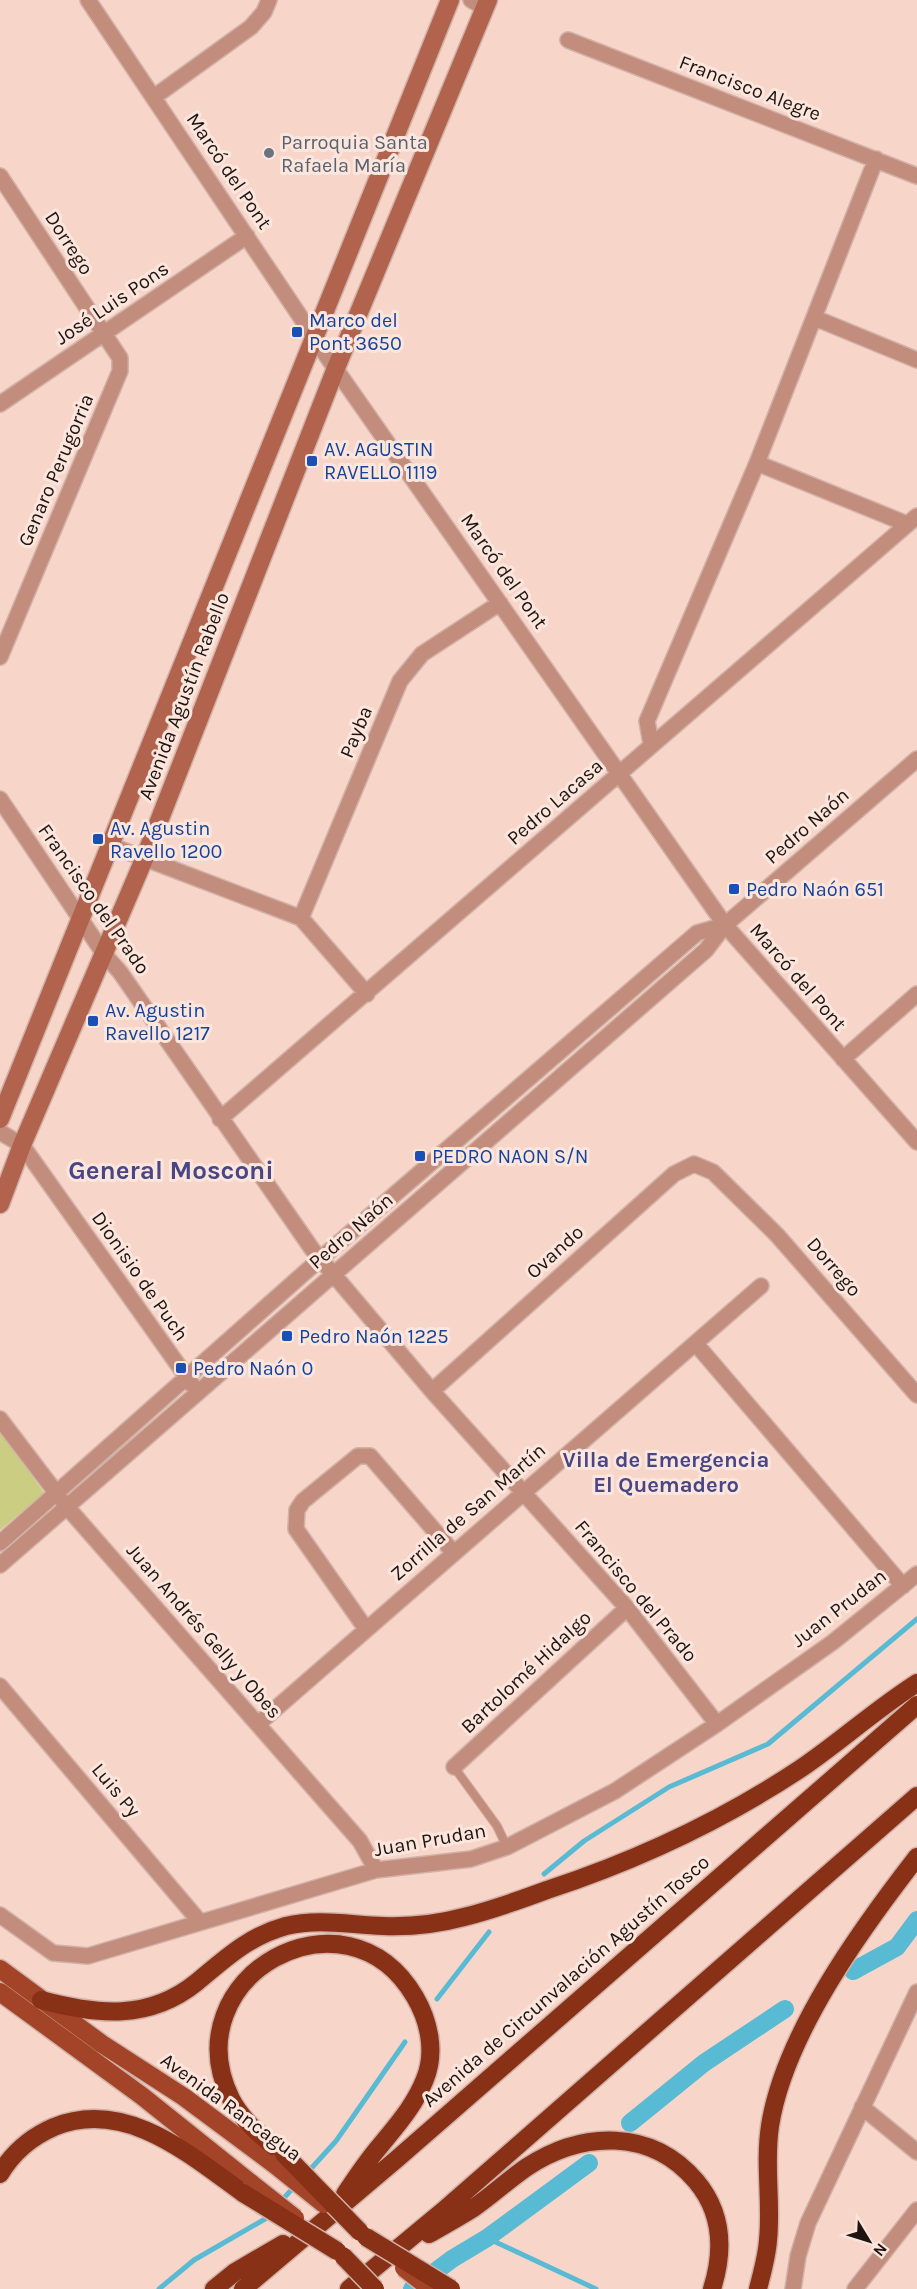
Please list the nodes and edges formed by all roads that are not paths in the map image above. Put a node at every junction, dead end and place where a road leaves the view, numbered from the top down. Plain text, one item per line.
1 (87, 0) edge
2 (269, 0) edge
3 (450, 0) edge
4 (481, 3) edge
5 (568, 40) dead end
6 (154, 97) junction
7 (876, 159) junction
8 (0, 176) edge
9 (917, 176) edge
10 (247, 236) junction
11 (815, 318) junction
12 (104, 333) junction
13 (313, 335) junction
14 (917, 360) edge
15 (336, 368) junction
16 (0, 404) edge
17 (757, 463) junction
18 (912, 520) edge
19 (500, 603) junction
20 (0, 657) edge
21 (651, 744) junction
22 (917, 759) edge
23 (618, 775) junction
24 (0, 799) edge
25 (112, 846) junction
26 (145, 857) junction
27 (301, 918) junction
28 (81, 920) junction
29 (725, 925) junction
30 (104, 954) junction
31 (367, 994) junction
32 (917, 994) edge
33 (843, 1059) junction
34 (0, 1119) edge
35 (220, 1119) junction
36 (0, 1132) edge
37 (917, 1142) edge
38 (22, 1145) junction
39 (713, 1172) joint
40 (0, 1204) edge
41 (320, 1259) junction
42 (333, 1274) junction
43 (761, 1286) dead end
44 (696, 1344) junction
45 (187, 1379) junction
46 (432, 1391) junction
47 (199, 1392) junction
48 (917, 1395) edge
49 (0, 1419) edge
50 (523, 1492) junction
51 (56, 1494) junction
52 (67, 1507) junction
53 (0, 1543) edge
54 (453, 1552) junction
55 (0, 1565) edge
56 (917, 1574) edge
57 (903, 1586) junction
58 (627, 1608) junction
59 (366, 1629) junction
60 (917, 1683) edge
61 (0, 1686) edge
62 (917, 1705) edge
63 (258, 1724) junction
64 (717, 1724) junction
65 (454, 1767) joint
66 (917, 1797) edge
67 (507, 1847) junction
68 (917, 1857) edge
69 (376, 1870) junction
70 (0, 1915) edge
71 (200, 1922) junction
72 (0, 1968) edge
73 (0, 1992) edge
74 (917, 1992) edge
75 (41, 2000) junction
76 (862, 2107) junction
77 (917, 2152) edge
78 (279, 2159) junction
79 (0, 2174) edge
80 (248, 2188) junction
81 (917, 2210) edge
82 (325, 2219) junction
83 (363, 2235) junction
84 (340, 2254) junction
85 (380, 2264) junction
86 (214, 2289) edge
87 (243, 2289) edge
88 (349, 2289) edge
89 (360, 2289) edge
90 (375, 2289) edge
91 (384, 2289) edge
92 (431, 2289) edge
93 (451, 2289) edge
94 (712, 2289) edge
95 (758, 2289) edge
96 (793, 2289) edge
97 (855, 2289) edge

1 - 6 street, Marcó del Pont
2 - 6 street
3 - 13 main road, Avenida Agustín Rabello
4 - 15 main road, Avenida Agustín Rabello
5 - 7 street, Francisco Alegre
6 - 10 street, Marcó del Pont
7 - 9 street, Francisco Alegre
7 - 11 street
8 - 12 street, Dorrego
10 - 12 street, José Luis Pons
10 - 13 street, Marcó del Pont
11 - 14 street
11 - 17 street
12 - 16 street, José Luis Pons
12 - 20 street, Genaro Perugorria
13 - 15 street, Marcó del Pont
13 - 25 main road, Avenida Agustín Rabello
15 - 19 street, Marcó del Pont
15 - 26 main road, Avenida Agustín Rabello
17 - 18 street
17 - 21 street
18 - 21 street, Pedro Lacasa
19 - 23 street, Marcó del Pont
19 - 27 street, Payba
21 - 23 street, Pedro Lacasa
22 - 29 street, Pedro Naón
23 - 29 street, Marcó del Pont
23 - 31 street, Pedro Lacasa
24 - 28 street, Francisco del Prado
25 - 26 street
25 - 28 main road, Avenida Agustín Rabello
26 - 27 street
26 - 30 main road, Avenida Agustín Rabello
27 - 31 street
28 - 30 street, Francisco del Prado
28 - 34 main road, Avenida Agustín Rabello
29 - 33 street, Marcó del Pont
29 - 41 street, Pedro Naón
29 - 42 street, Pedro Naón
30 - 35 street, Francisco del Prado
30 - 38 main road, Avenida Agustín Rabello
31 - 35 street, Pedro Lacasa
32 - 33 street
33 - 37 street, Marcó del Pont
35 - 41 street, Francisco del Prado
36 - 38 street, Dionisio de Puch
38 - 40 main road, Avenida Agustín Rabello
38 - 45 street, Dionisio de Puch
39 - 46 street, Ovando
39 - 48 street, Dorrego
41 - 42 street, Francisco del Prado
41 - 45 street, Pedro Naón
42 - 46 street, Francisco del Prado
42 - 47 street, Pedro Naón
43 - 44 street, Zorrilla de San Martín
44 - 50 street, Zorrilla de San Martín
44 - 57 street
45 - 47 street, Dionisio de Puch
45 - 51 street, Pedro Naón
46 - 50 street, Francisco del Prado
47 - 52 street, Pedro Naón
49 - 51 street, Juan Andrés Gelly y Obes
50 - 54 street, Zorrilla de San Martín
50 - 58 street, Francisco del Prado
51 - 52 street, Juan Andrés Gelly y Obes
51 - 53 street, Pedro Naón
52 - 55 street, Pedro Naón
52 - 63 street, Juan Andrés Gelly y Obes
54 - 59 street, Zorrilla de San Martín
54 - 59 street
56 - 57 street, Juan Prudan
57 - 64 street, Juan Prudan
58 - 64 street, Francisco del Prado
58 - 65 street, Bartolomé Hidalgo
59 - 63 street, Zorrilla de San Martín
60 - 75 highway
61 - 71 street, Luis Py
62 - 82 highway, Avenida de Circunvalación Agustín Tosco
63 - 69 street, Juan Andrés Gelly y Obes
64 - 67 street, Juan Prudan
65 - 67 lane
66 - 85 highway
67 - 69 street, Juan Prudan
68 - 95 highway
69 - 71 street, Juan Prudan
70 - 71 street, Juan Prudan
72 - 75 main road, Avenida Rancagua
73 - 80 main road
74 - 76 street
75 - 78 main road, Avenida Rancagua
76 - 77 street
76 - 96 street
78 - 82 highway
78 - 83 highway, bridge
79 - 80 highway
80 - 84 highway, bridge
81 - 97 street
82 - 86 highway
82 - 87 highway, Avenida de Circunvalación Agustín Tosco
83 - 92 main road, bridge
83 - 93 highway, bridge
84 - 90 highway, bridge
84 - 91 main road, bridge
85 - 88 highway
85 - 89 highway
85 - 94 highway

